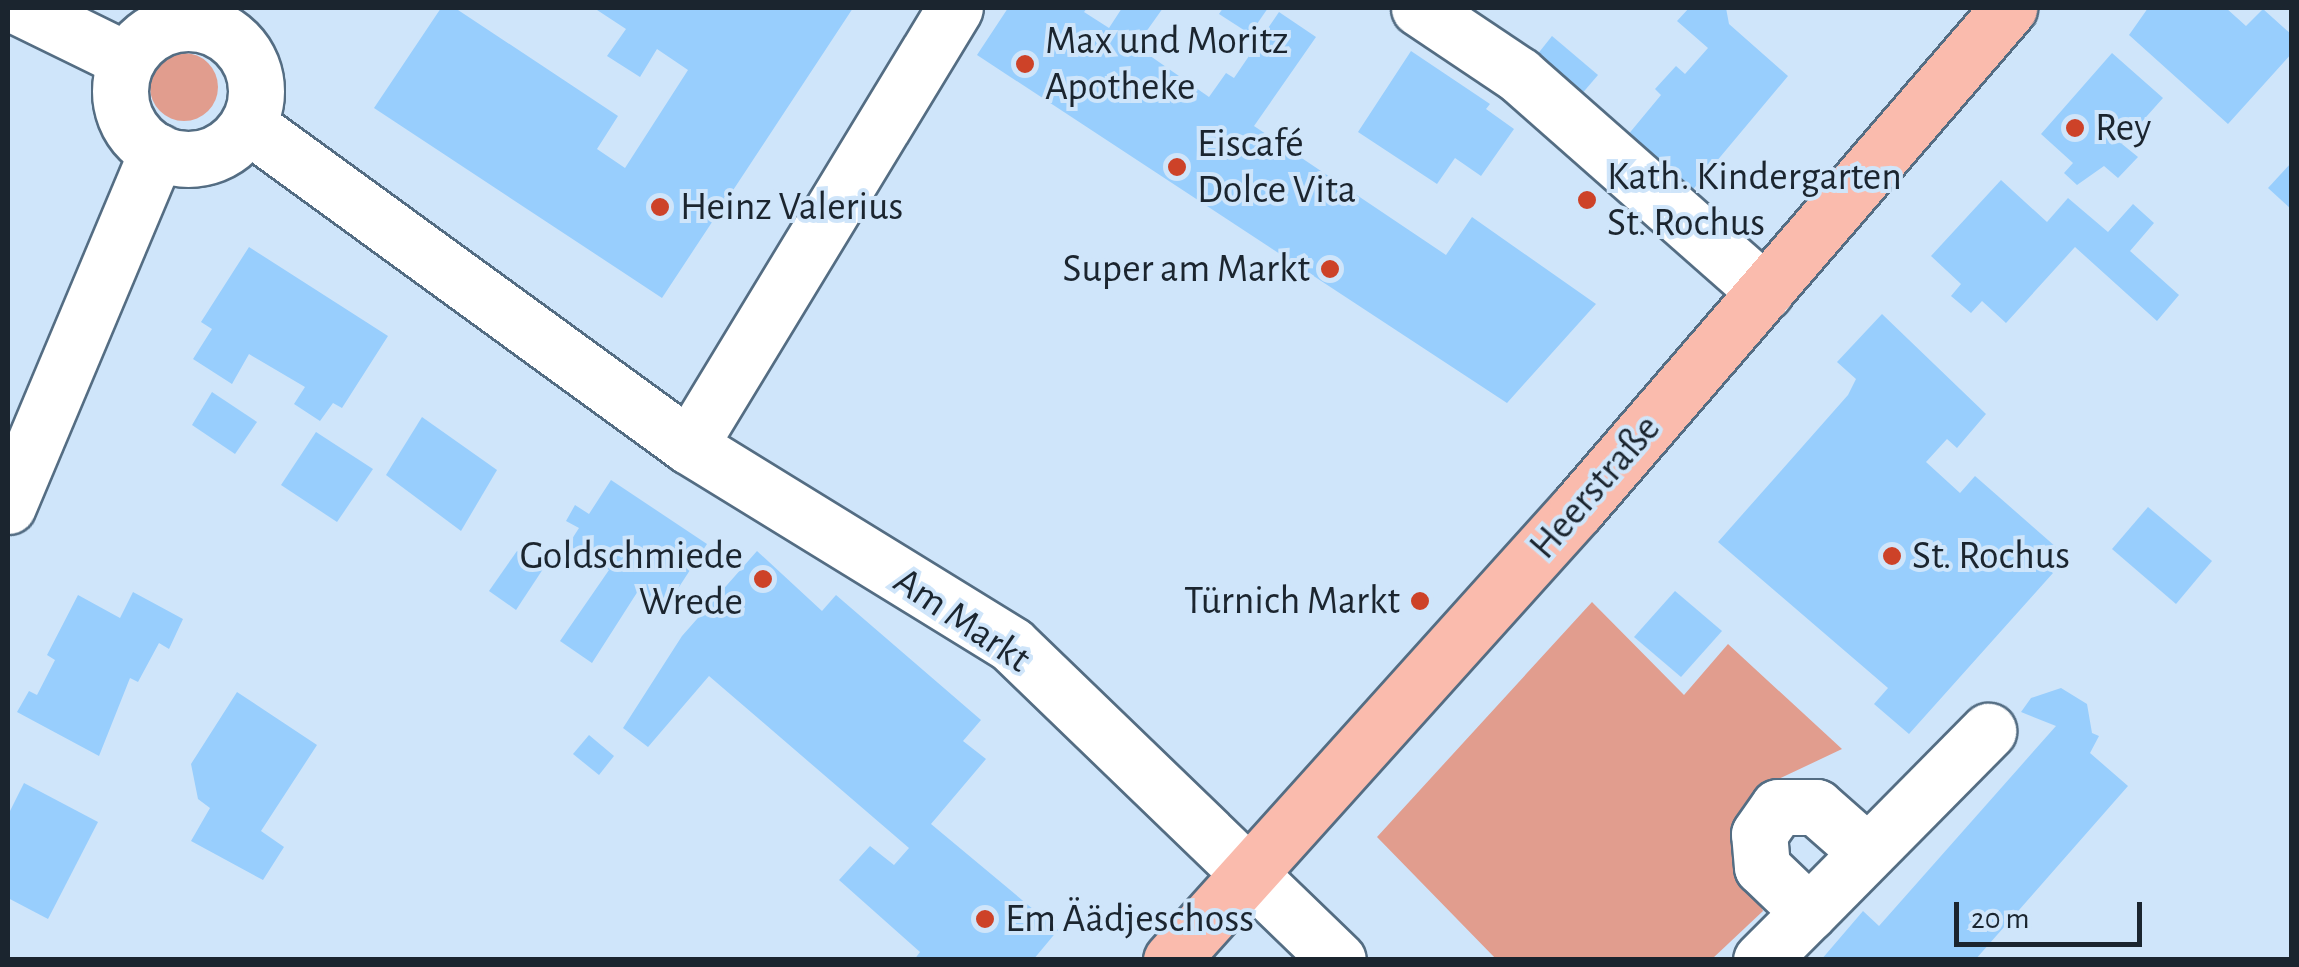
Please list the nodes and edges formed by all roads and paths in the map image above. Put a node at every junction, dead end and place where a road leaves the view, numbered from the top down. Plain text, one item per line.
1 (21, 8) edge
2 (956, 8) edge
3 (1419, 8) edge
4 (2009, 8) edge
5 (208, 16) edge
6 (127, 60) junction
7 (248, 125) junction
8 (157, 151) junction
9 (1765, 292) junction
10 (689, 446) junction
11 (8, 506) edge
12 (1988, 730) dead end
13 (1867, 852) junction
14 (1250, 872) junction
15 (1808, 912) junction
16 (1171, 960) edge
17 (1338, 960) edge
18 (1760, 960) edge

1 - 6 street
2 - 10 street
3 - 9 street
4 - 9 main road, Heerstraße
5 - 6 street
5 - 7 street
6 - 8 street
7 - 8 street
7 - 10 street, Am Markt
8 - 11 street
9 - 14 main road, Heerstraße
10 - 14 street, Am Markt
12 - 13 street
13 - 15 street
13 - 15 street
14 - 16 main road, Heerstraße
14 - 17 street, Am Markt
15 - 18 street

